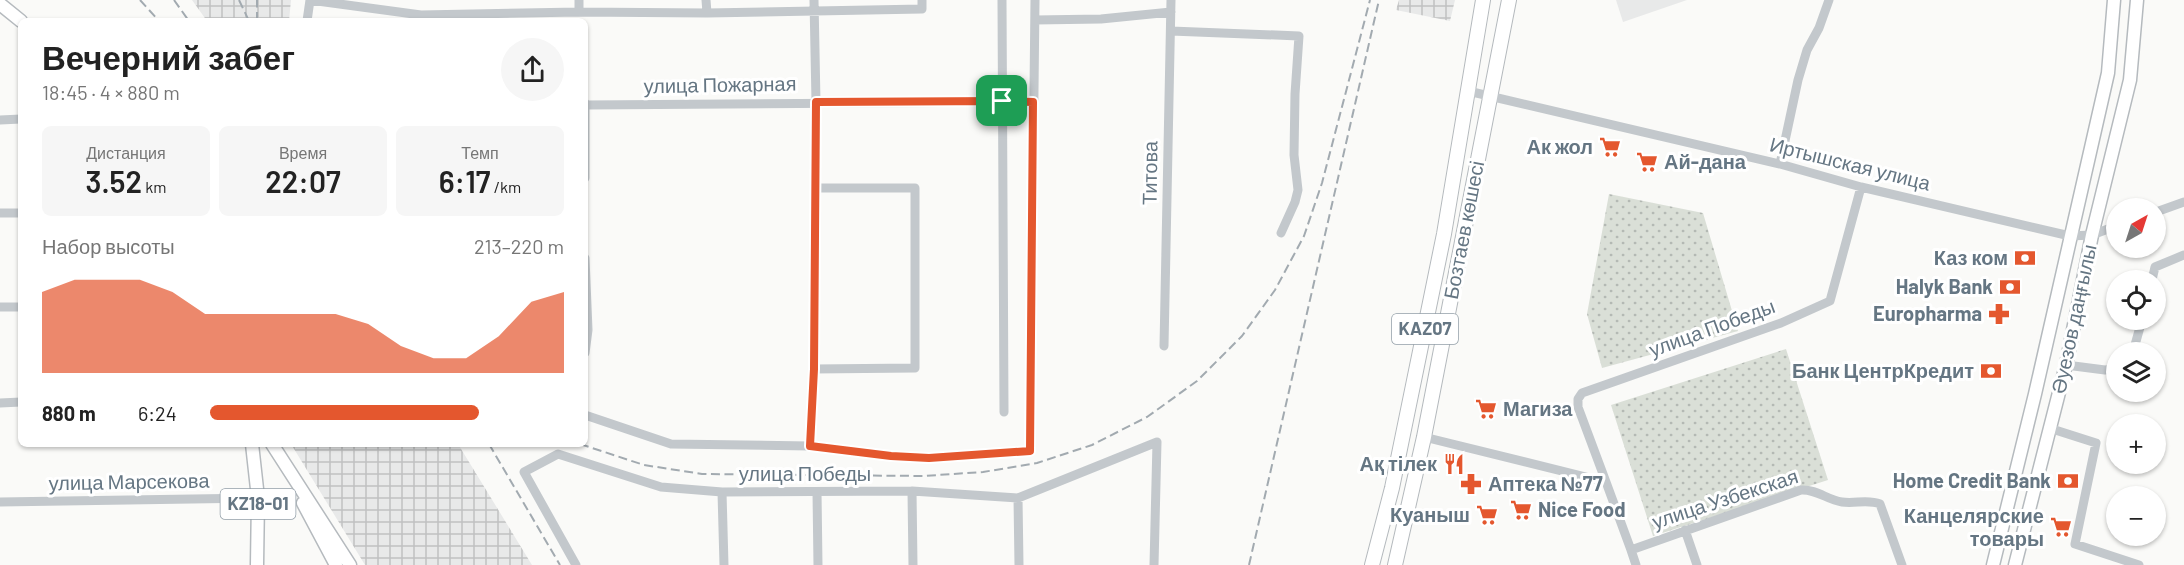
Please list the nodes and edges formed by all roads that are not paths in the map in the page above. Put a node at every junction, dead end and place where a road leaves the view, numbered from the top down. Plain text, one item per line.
1 (310, 0) edge
2 (579, 0) edge
3 (706, 0) edge
4 (814, 0) edge
5 (922, 0) edge
6 (1002, 0) edge
7 (1035, 0) edge
8 (1171, 0) edge
9 (1483, 0) edge
10 (1509, 0) edge
11 (1829, 0) edge
12 (2114, 0) edge
13 (2137, 0) edge
14 (0, 4) edge
15 (579, 12) junction
16 (814, 12) junction
17 (1171, 12) junction
18 (707, 13) junction
19 (541, 17) edge
20 (307, 18) edge
21 (18, 19) edge
22 (1035, 20) junction
23 (1171, 31) junction
24 (1468, 91) junction
25 (1490, 95) junction
26 (1002, 101) junction
27 (816, 102) junction
28 (1033, 102) junction
29 (588, 104) edge
30 (18, 119) edge
31 (0, 120) edge
32 (1780, 164) junction
33 (1861, 187) junction
34 (815, 188) junction
35 (2184, 202) edge
36 (2166, 208) edge
37 (0, 213) edge
38 (18, 213) edge
39 (2106, 230) edge
40 (1281, 233) dead end
41 (2092, 235) junction
42 (2070, 236) junction
43 (2184, 255) edge
44 (2154, 270) edge
45 (0, 307) edge
46 (18, 307) edge
47 (1164, 346) dead end
48 (2066, 365) junction
49 (814, 369) junction
50 (2106, 370) edge
51 (18, 402) edge
52 (0, 403) edge
53 (1004, 412) dead end
54 (588, 417) edge
55 (2049, 428) junction
56 (1424, 437) junction
57 (810, 446) junction
58 (252, 447) edge
59 (274, 447) edge
60 (285, 464) junction
61 (1606, 482) junction
62 (912, 491) junction
63 (722, 492) junction
64 (817, 492) junction
65 (258, 498) junction
66 (1018, 498) junction
67 (0, 502) edge
68 (1684, 530) junction
69 (1631, 550) junction
70 (257, 565) edge
71 (336, 565) edge
72 (350, 565) edge
73 (576, 565) edge
74 (724, 565) edge
75 (818, 565) edge
76 (913, 565) edge
77 (1019, 565) edge
78 (1154, 565) edge
79 (1372, 565) edge
80 (1395, 565) edge
81 (1636, 565) edge
82 (1697, 565) edge
83 (1902, 565) edge
84 (1993, 565) edge
85 (2014, 565) edge
86 (2139, 565) edge

1 - 19 street
1 - 20 street
2 - 15 street
3 - 18 street
4 - 16 street
5 - 16 street
6 - 26 street
7 - 22 street
8 - 17 street, Титова
9 - 24 highway, Бозтаев көшесі / KAZ07
10 - 25 highway, Бозтаев көшесі / KAZ07
11 - 32 street
12 - 42 main road, Әуезов даңғылы
13 - 41 main road, Әуезов даңғылы
14 - 21 main road
15 - 18 street
15 - 19 street
16 - 18 street
16 - 27 street
17 - 22 street
17 - 23 street, Титова
22 - 28 street
23 - 40 street
23 - 47 street, Титова
24 - 25 street, Иртышская улица
24 - 79 highway, Бозтаев көшесі / KAZ07
25 - 32 street, Иртышская улица
25 - 56 highway, Бозтаев көшесі / KAZ07
26 - 27 street, улица Пожарная
26 - 28 street, улица Пожарная
26 - 53 street
27 - 29 street, улица Пожарная
27 - 34 street
28 - 57 street, улица Победы
30 - 31 street
32 - 33 street, Иртышская улица
33 - 42 street, Иртышская улица
33 - 61 street, улица Победы
34 - 49 street
34 - 49 street
35 - 36 street
37 - 38 street
39 - 41 street, Иртышская улица
41 - 42 street, Иртышская улица
41 - 48 main road, Әуезов даңғылы
42 - 84 main road, Әуезов даңғылы
43 - 44 street
45 - 46 street
48 - 50 street
48 - 55 main road, Әуезов даңғылы
49 - 57 street
51 - 52 street
54 - 57 street, улица Победы
55 - 85 main road, Әуезов даңғылы
55 - 86 street
56 - 61 street
56 - 80 highway, Бозтаев көшесі / KAZ07
58 - 65 main road, KZ18-01
59 - 60 main road
60 - 71 main road
60 - 72 main road
61 - 69 street
62 - 64 street, улица Победы
62 - 66 street, улица Победы
62 - 76 street
63 - 64 street, улица Победы
63 - 73 street, улица Победы
63 - 74 street
64 - 75 street
65 - 67 street, улица Марсекова
65 - 70 main road, KZ18-01
66 - 77 street
66 - 78 street, улица Победы
68 - 69 street, улица Узбекская
68 - 82 street
68 - 83 street, улица Узбекская
69 - 81 street

